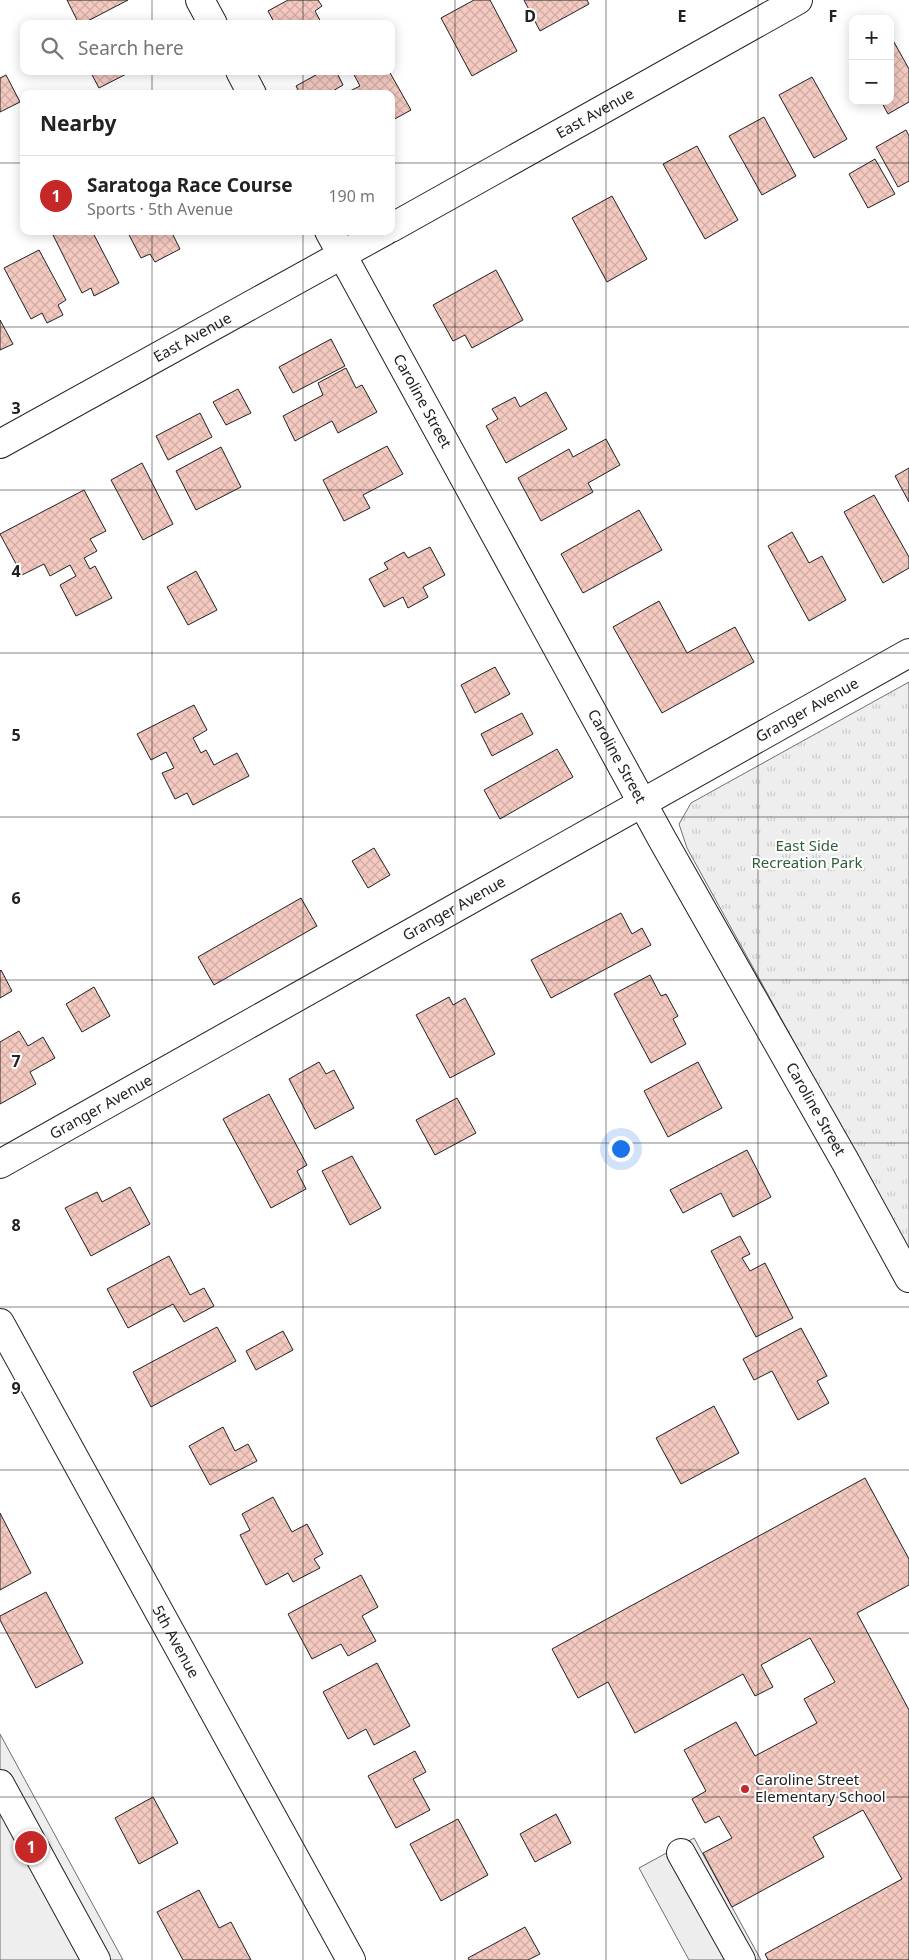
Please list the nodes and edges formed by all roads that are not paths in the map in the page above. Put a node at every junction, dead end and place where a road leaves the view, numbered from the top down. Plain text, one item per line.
1 (200, 0) edge
2 (798, 0) edge
3 (211, 20) edge
4 (242, 75) edge
5 (250, 90) edge
6 (395, 226) edge
7 (331, 235) edge
8 (378, 235) edge
9 (342, 255) junction
10 (0, 444) edge
11 (909, 653) edge
12 (643, 804) junction
13 (0, 1164) edge
14 (909, 1278) edge
15 (0, 1324) edge
16 (0, 1784) edge
17 (681, 1853) dead end
18 (96, 1960) edge
19 (351, 1960) edge
20 (742, 1960) edge

1 - 3 street
2 - 6 street, East Avenue
4 - 5 street
7 - 9 street, Caroline Street
8 - 9 street, East Avenue
9 - 10 street, East Avenue
9 - 12 street, Caroline Street
11 - 12 street, Granger Avenue
12 - 13 street, Granger Avenue
12 - 14 street, Caroline Street
15 - 19 street, 5th Avenue
16 - 18 street
17 - 20 street

